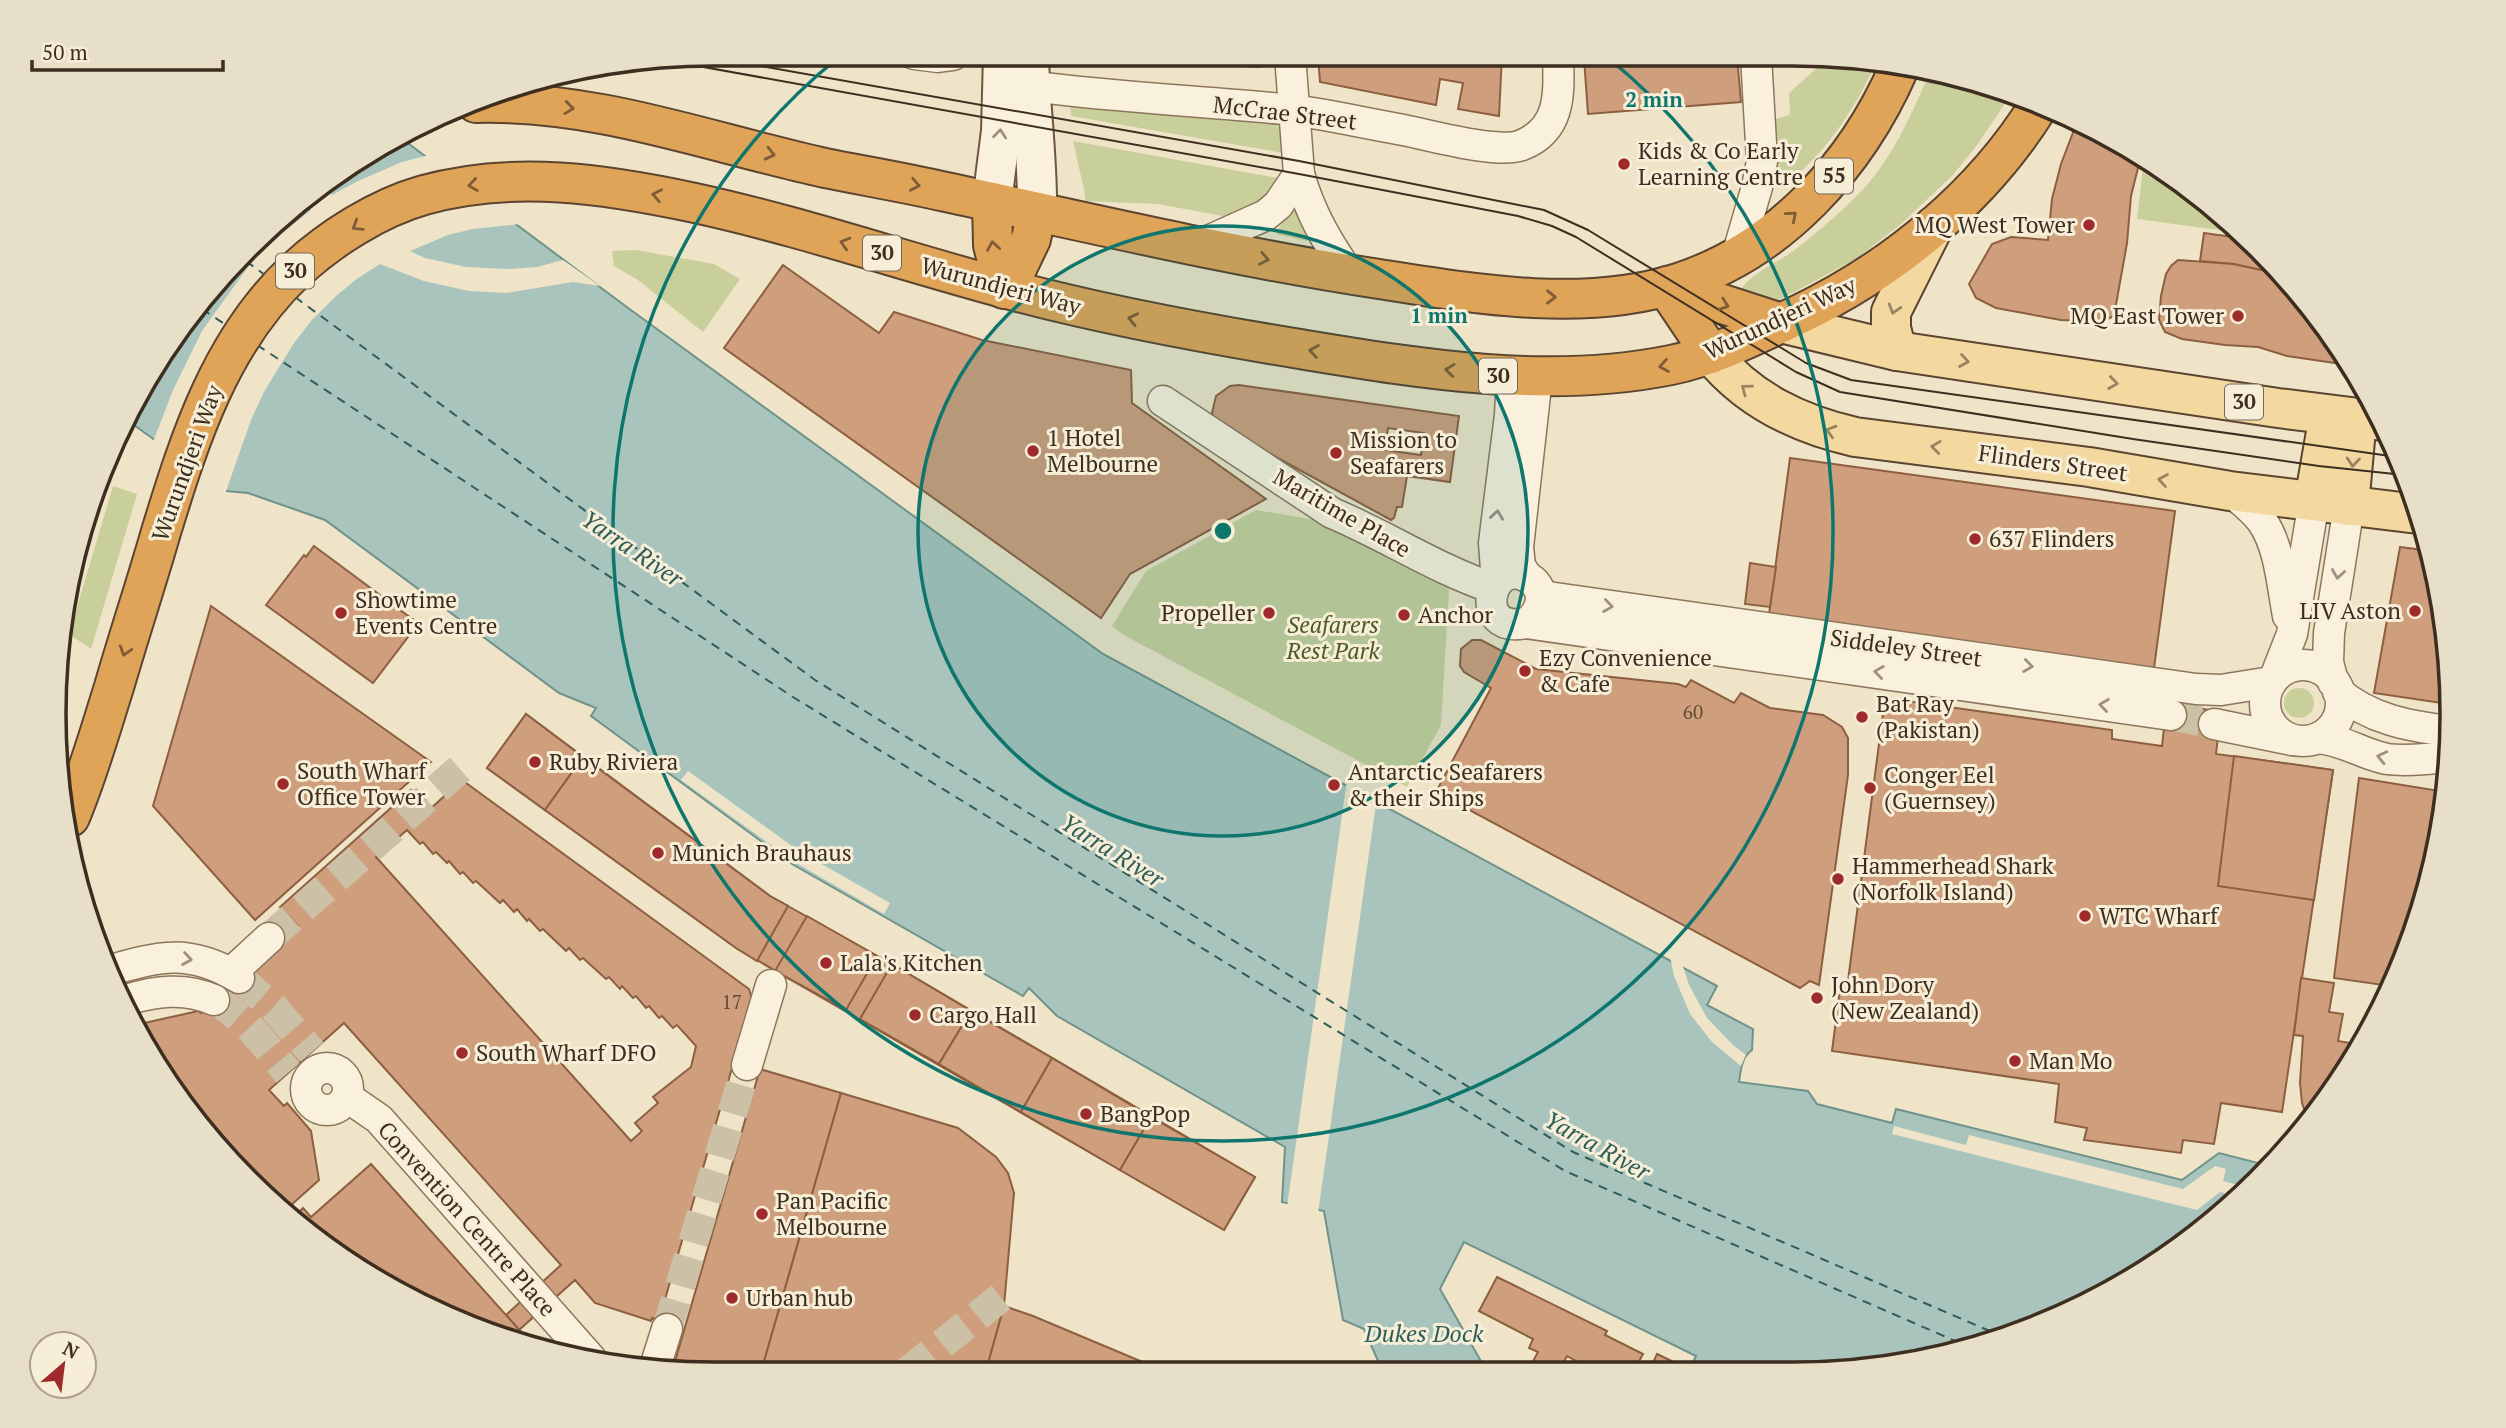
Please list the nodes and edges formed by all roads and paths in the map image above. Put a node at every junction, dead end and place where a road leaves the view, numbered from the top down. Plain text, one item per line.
1 (1003, 66) edge
2 (1291, 66) edge
3 (1558, 66) edge
4 (1757, 66) edge
5 (1029, 70) edge
6 (1895, 75) edge
7 (499, 104) edge
8 (1296, 111) junction
9 (2033, 113) edge
10 (1299, 174) junction
11 (992, 202) junction
12 (1037, 212) junction
13 (1934, 226) junction
14 (1197, 246) junction
15 (1737, 256) junction
16 (1350, 275) junction
17 (1666, 286) junction
18 (1006, 289) junction
19 (1781, 323) junction
20 (1897, 351) junction
21 (1711, 354) junction
22 (1525, 377) junction
23 (1163, 401) dead end
24 (2356, 418) edge
25 (1514, 480) junction
26 (2230, 491) junction
27 (2331, 503) junction
28 (2407, 513) edge
29 (1495, 586) junction
30 (1534, 586) junction
31 (1526, 623) junction
32 (1700, 633) junction
33 (2292, 634) junction
34 (2274, 678) junction
35 (2335, 687) junction
36 (2171, 715) tunnel mouth
37 (2214, 724) tunnel mouth
38 (2439, 730) edge
39 (2307, 739) junction
40 (2438, 759) edge
41 (71, 789) edge
42 (270, 937) tunnel mouth
43 (120, 967) edge
44 (771, 985) dead end
45 (132, 999) edge
46 (214, 1000) tunnel mouth
47 (312, 1052) tunnel mouth
48 (747, 1065) tunnel mouth
49 (288, 1073) tunnel mouth
50 (341, 1084) junction
51 (667, 1329) tunnel mouth
52 (583, 1348) edge
53 (658, 1359) edge

11 -> 1 street
2 - 8 street
3 - 8 street, McCrae Street
4 - 15 street
5 - 8 street, McCrae Street
5 - 12 street
15 -> 6 highway, 55
7 -> 11 highway, 30
8 - 10 street
9 - 13 highway, Wurundjeri Way
10 - 14 street
10 - 16 street
11 - 12 highway, 30
18 -> 11 highway
12 - 14 highway, 30
12 - 18 highway
13 - 19 highway, Wurundjeri Way
13 -> 20 main road
14 -> 16 highway, 30
15 - 17 highway, 55
16 -> 17 highway, 30
17 -> 19 highway, 30
17 - 21 highway
22 -> 18 highway, Wurundjeri Way / 30
18 -> 41 highway, Wurundjeri Way / 30
19 - 20 main road, 30
19 - 21 highway, Wurundjeri Way
20 -> 24 main road, 30
21 -> 22 highway, Wurundjeri Way / 30
26 -> 21 main road, Flinders Street
22 - 25 street
23 - 29 street, Maritime Place
24 - 27 main road
29 -> 25 street
25 - 30 street
26 - 27 main road, Flinders Street
26 - 33 street
27 - 28 main road, Flinders Street
27 - 33 street
27 -> 35 street
29 - 30 street
29 - 31 street
30 - 31 street
30 -> 32 street, Siddeley Street
31 - 32 street, Siddeley Street
32 -> 34 street, Siddeley Street
36 -> 32 street, Siddeley Street
33 - 34 street
34 - 35 street
34 - 39 street
35 - 38 street
35 - 39 street
37 - 39 street
40 -> 39 street
43 -> 42 street
44 - 48 street
45 - 46 street
47 - 50 street, Convention Centre Place
49 - 50 street
50 - 52 street, Convention Centre Place
51 - 53 street

